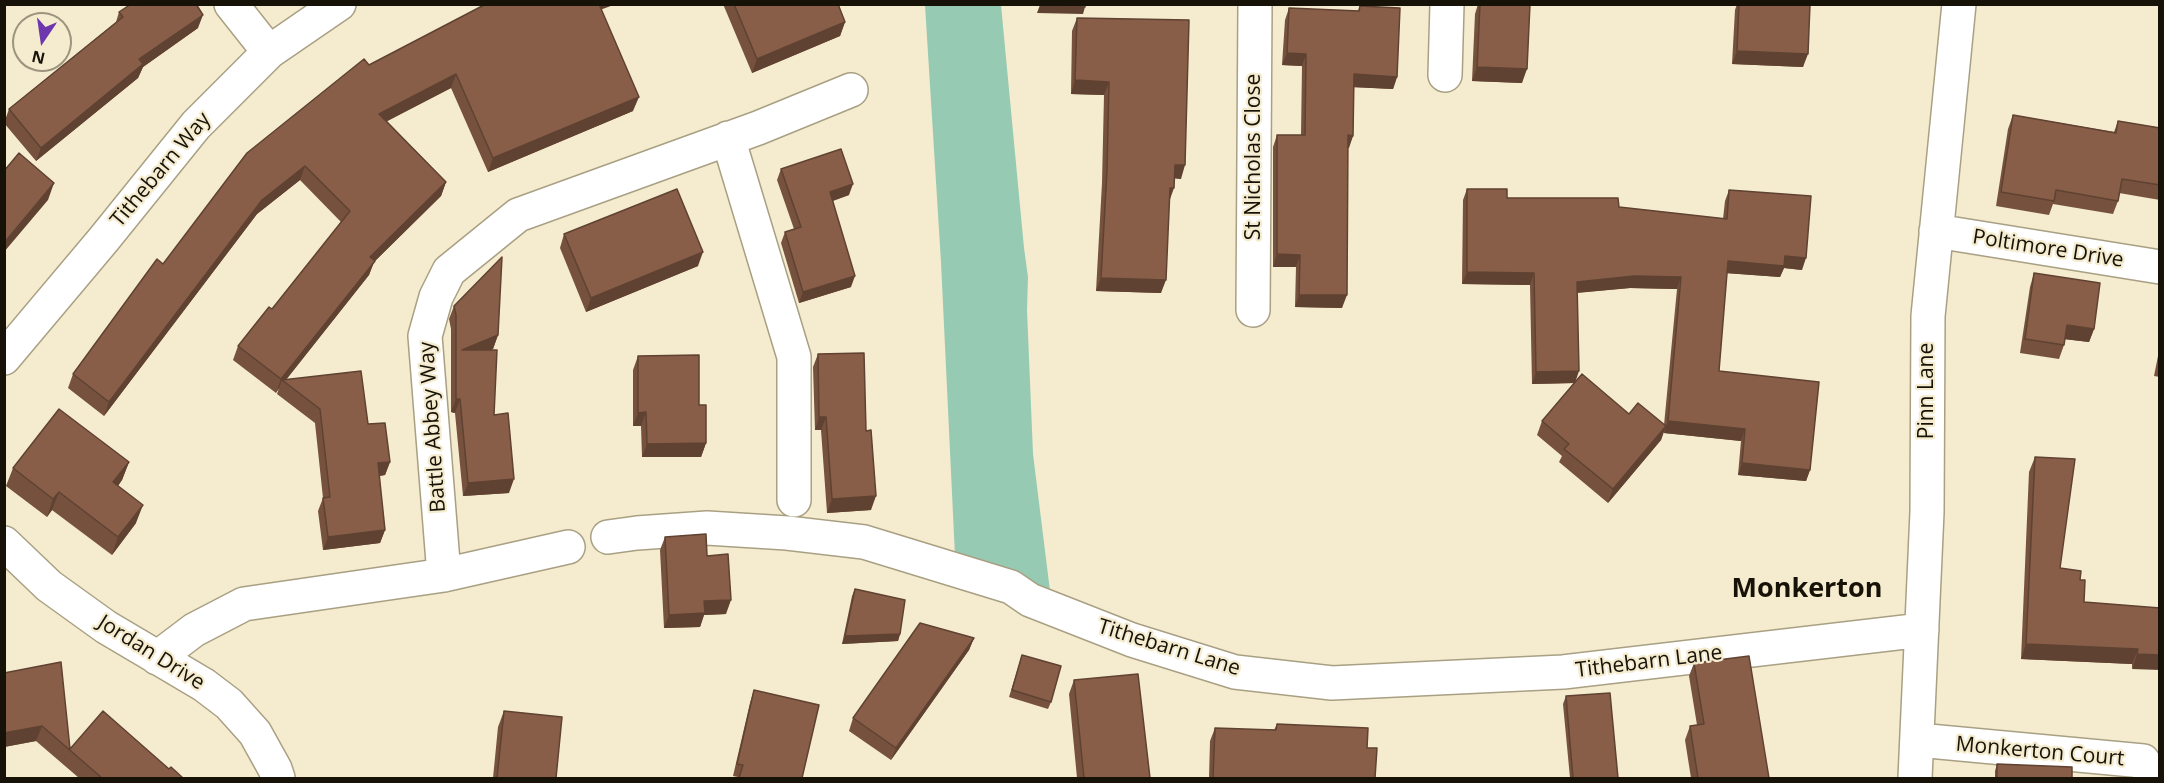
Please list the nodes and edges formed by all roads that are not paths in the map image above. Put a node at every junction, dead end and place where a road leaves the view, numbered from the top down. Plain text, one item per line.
1 (231, 4) edge
2 (339, 4) edge
3 (1255, 4) edge
4 (1447, 4) edge
5 (1959, 4) edge
6 (269, 52) junction
7 (1445, 75) dead end
8 (851, 90) dead end
9 (728, 138) junction
10 (1936, 231) junction
11 (2160, 267) edge
12 (1253, 310) dead end
13 (4, 358) edge
14 (794, 501) dead end
15 (608, 537) dead end
16 (4, 543) edge
17 (568, 547) dead end
18 (444, 575) junction
19 (1922, 630) junction
20 (157, 658) junction
21 (1918, 740) junction
22 (278, 778) edge
23 (1915, 778) edge
24 (2151, 778) edge

1 - 6 street
2 - 6 street, Tithebarn Way
3 - 12 street, St Nicholas Close
4 - 7 street
5 - 10 street, Pinn Lane
6 - 13 street, Tithebarn Way
8 - 9 street, Battle Abbey Way
9 - 14 street
9 - 18 street, Battle Abbey Way
10 - 11 street, Poltimore Drive
10 - 19 street, Pinn Lane
15 - 19 street, Tithebarn Lane
16 - 20 street, Jordan Drive
17 - 18 street
18 - 20 street
19 - 21 street, Pinn Lane
20 - 22 street, Jordan Drive
21 - 23 street, Pinn Lane
21 - 24 street, Monkerton Court

